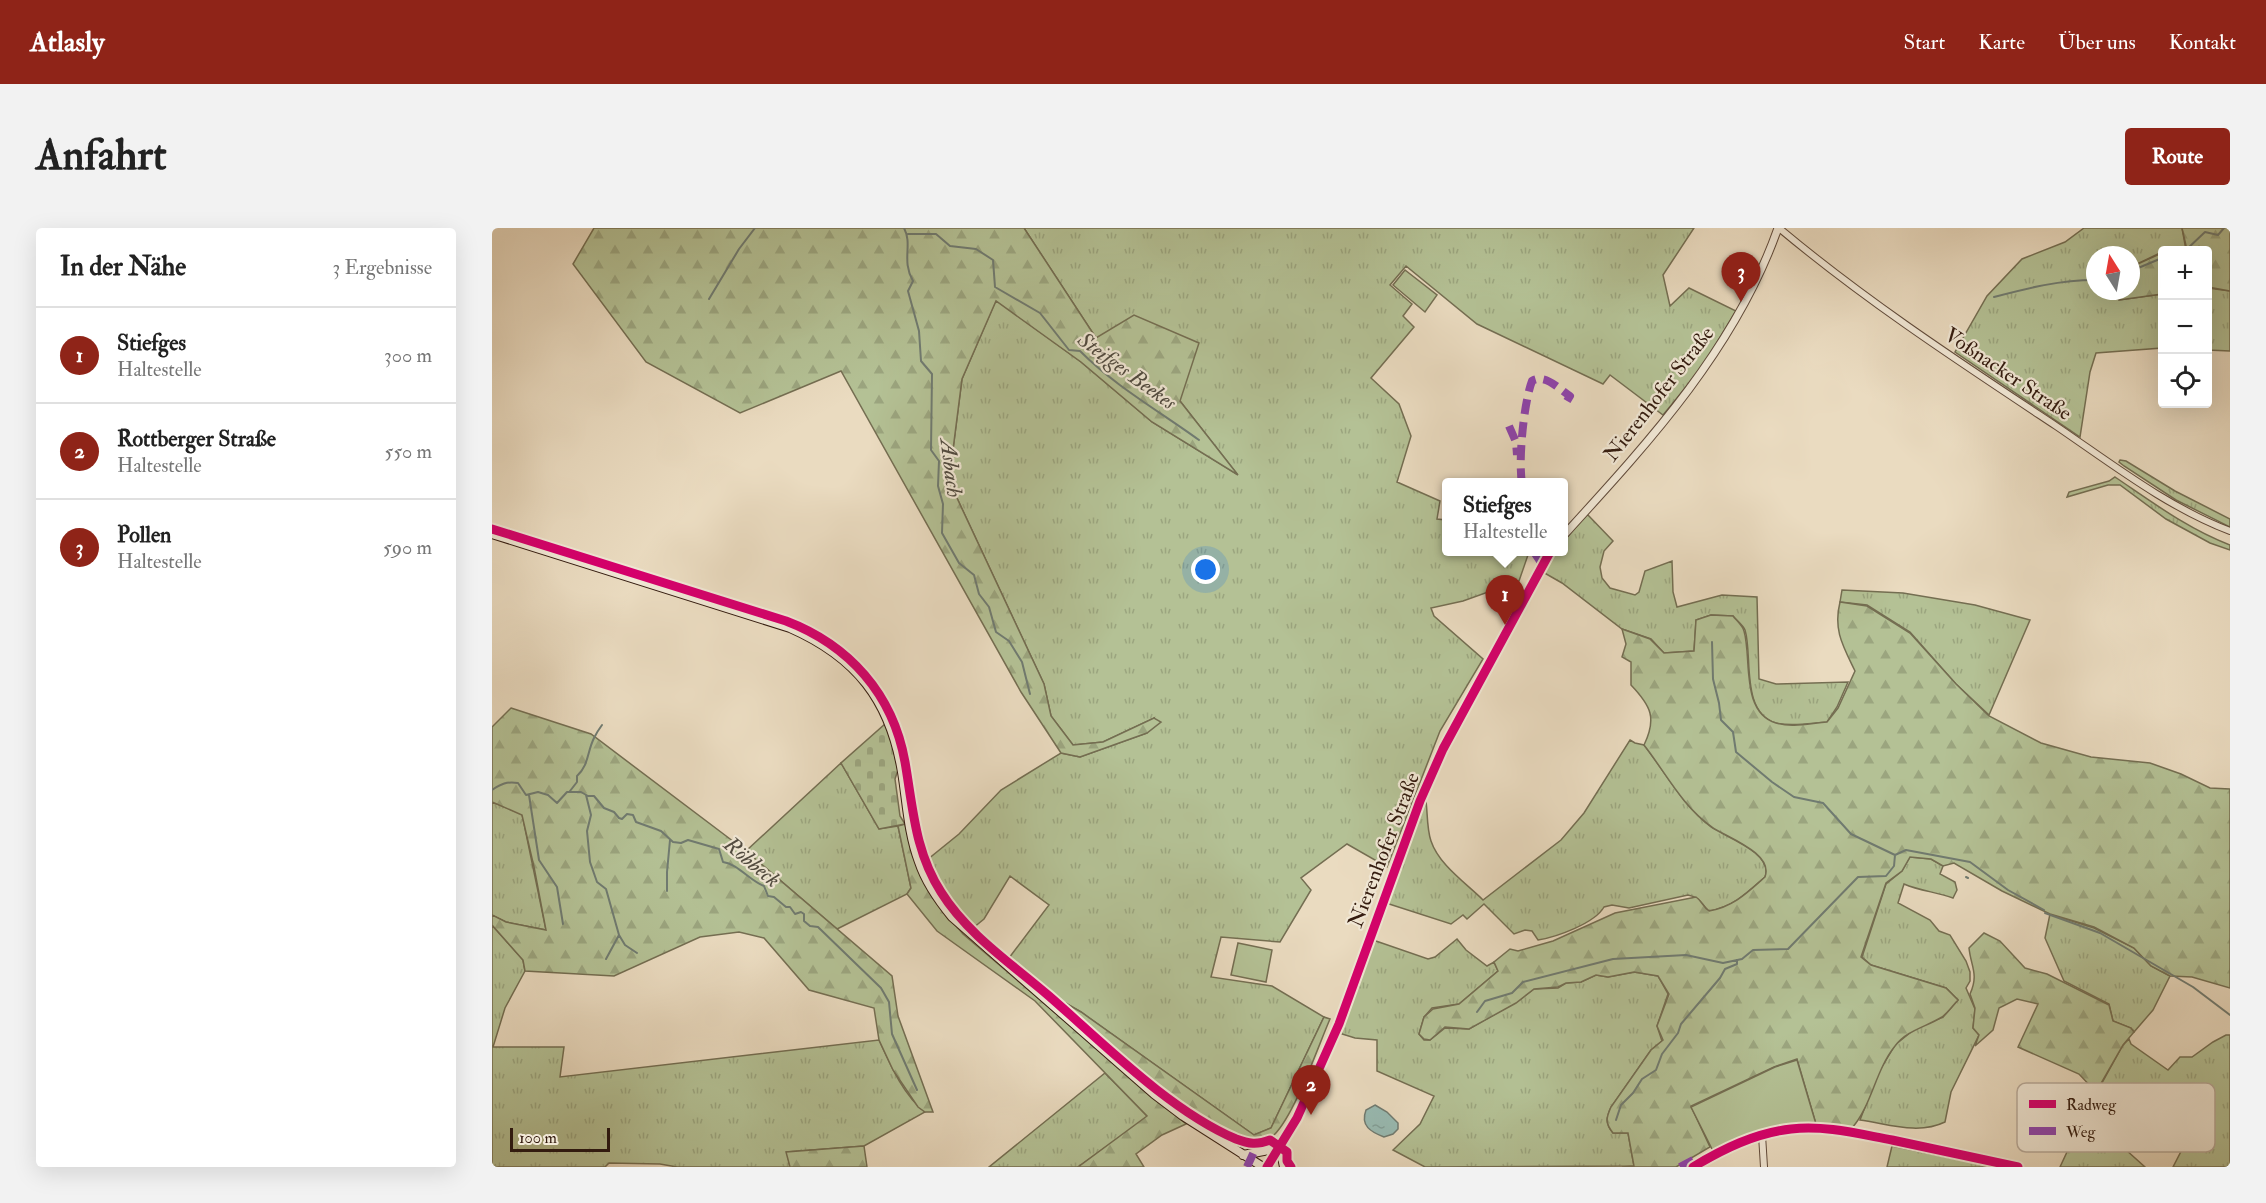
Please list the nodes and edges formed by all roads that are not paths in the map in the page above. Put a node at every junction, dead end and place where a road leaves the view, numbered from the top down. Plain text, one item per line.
1 (1778, 228) edge
2 (1568, 530) edge
3 (2230, 531) edge
4 (492, 534) edge
5 (1548, 556) edge
6 (1762, 1135) junction
7 (1280, 1148) junction
8 (1243, 1155) junction
9 (1247, 1167) edge
10 (1265, 1167) edge
11 (1284, 1167) edge
12 (1693, 1167) edge
13 (1764, 1167) edge
14 (2018, 1167) edge

1 - 2 street, Nierenhofer Straße
1 - 3 street, Voßnacker Straße
4 - 8 main road
5 - 7 street, Nierenhofer Straße
6 - 12 main road
6 - 13 street
6 - 14 main road
7 - 8 main road
7 - 10 street, Nierenhofer Straße
7 - 11 main road
8 - 9 main road
8 - 10 main road

